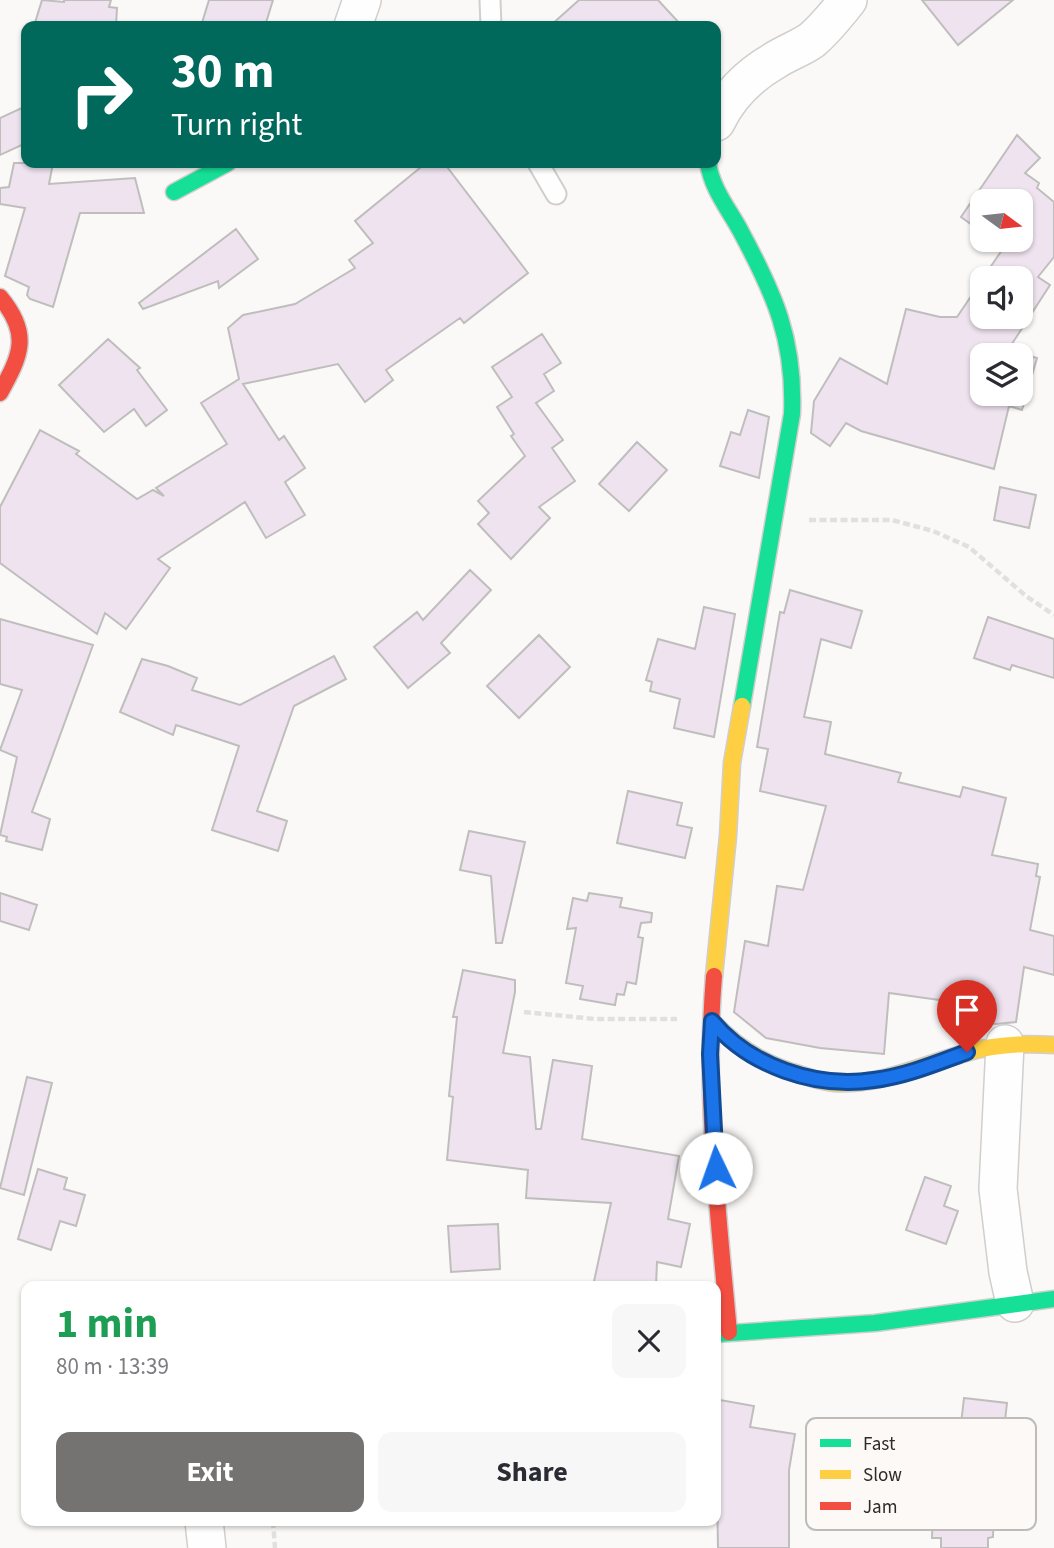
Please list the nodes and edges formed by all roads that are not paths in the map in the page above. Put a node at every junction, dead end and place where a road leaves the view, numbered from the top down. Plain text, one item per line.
1 (362, 0) edge
2 (490, 0) edge
3 (848, 0) edge
4 (355, 21) edge
5 (491, 21) edge
6 (721, 111) edge
7 (219, 168) edge
8 (541, 168) edge
9 (709, 168) edge
10 (174, 192) dead end
11 (556, 194) dead end
12 (0, 297) edge
13 (0, 393) edge
14 (712, 1021) junction
15 (1005, 1044) junction
16 (1054, 1045) edge
17 (720, 1281) edge
18 (721, 1293) edge
19 (1054, 1299) edge
20 (1015, 1303) junction
21 (723, 1333) edge
22 (205, 1526) edge
23 (207, 1548) edge

1 - 4 street
2 - 5 lane
3 - 6 street
7 - 10 street
8 - 11 lane
9 - 14 street
12 - 13 street
14 - 15 street
14 - 17 street
15 - 16 street
15 - 20 street
18 - 21 street
19 - 20 street
20 - 21 street
22 - 23 street

